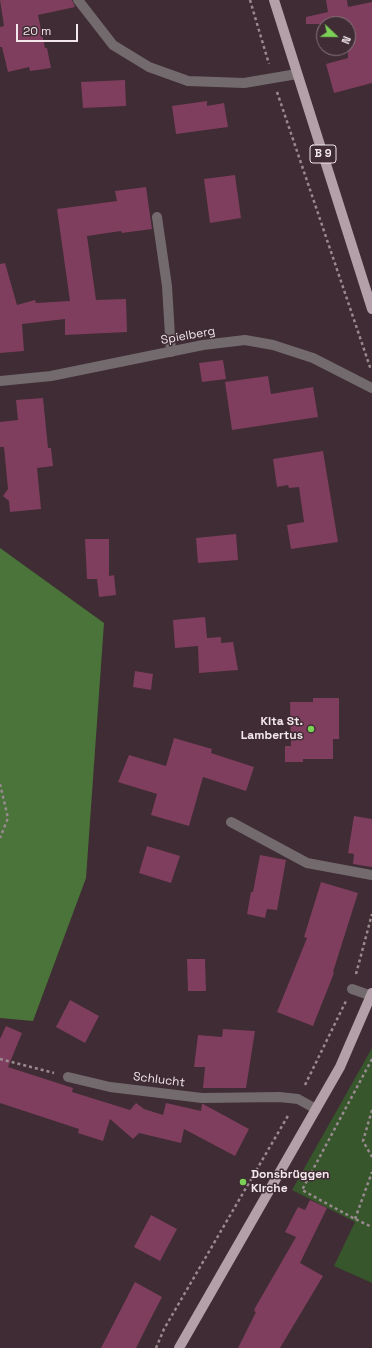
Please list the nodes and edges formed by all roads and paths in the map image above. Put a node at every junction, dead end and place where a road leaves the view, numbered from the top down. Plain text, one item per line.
1 (78, 0) edge
2 (250, 0) edge
3 (274, 0) edge
4 (297, 74) junction
5 (273, 77) junction
6 (157, 217) dead end
7 (372, 309) edge
8 (171, 352) junction
9 (372, 374) edge
10 (0, 381) edge
11 (372, 388) edge
12 (0, 784) edge
13 (231, 822) dead end
14 (0, 838) edge
15 (372, 875) edge
16 (372, 914) edge
17 (352, 989) junction
18 (372, 995) edge
19 (0, 1059) edge
20 (372, 1059) edge
21 (68, 1077) joint
22 (298, 1099) junction
23 (316, 1109) junction
24 (372, 1110) edge
25 (372, 1157) edge
26 (372, 1172) edge
27 (355, 1219) junction
28 (372, 1227) edge
29 (156, 1348) edge
30 (179, 1348) edge

1 - 5 street
2 - 5 path
3 - 4 main road, B 9
4 - 5 street
4 - 7 main road, B 9
5 - 9 path
6 - 8 street
8 - 10 street, Spielberg
8 - 11 street, Spielberg
12 - 14 path
13 - 15 street
16 - 17 path
17 - 18 street
17 - 22 path
18 - 23 main road
19 - 21 path
20 - 27 path
21 - 22 street, Schlucht
22 - 23 street, Schlucht
22 - 29 path
23 - 30 main road
24 - 25 path
26 - 27 path
27 - 28 path

